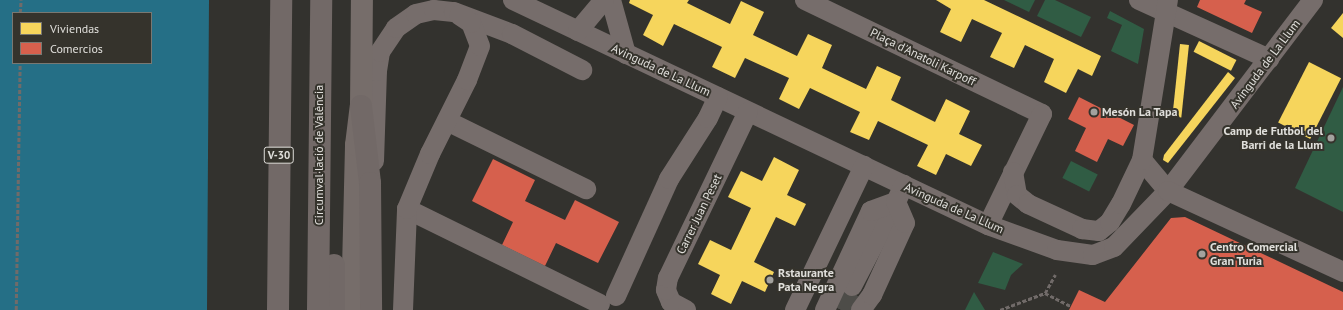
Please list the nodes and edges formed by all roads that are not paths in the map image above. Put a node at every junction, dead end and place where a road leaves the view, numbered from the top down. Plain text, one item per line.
1 (281, 0) edge
2 (320, 0) edge
3 (362, 0) edge
4 (513, 0) edge
5 (604, 0) edge
6 (611, 0) edge
7 (805, 0) edge
8 (1139, 0) edge
9 (1313, 0) edge
10 (1167, 6) edge
11 (454, 12) junction
12 (578, 31) junction
13 (626, 54) junction
14 (1269, 59) junction
15 (582, 70) dead end
16 (718, 97) junction
17 (361, 106) junction
18 (748, 112) junction
19 (447, 121) junction
20 (1142, 160) junction
21 (319, 166) junction
22 (864, 166) junction
23 (1013, 172) junction
24 (370, 183) junction
25 (586, 189) dead end
26 (1168, 191) junction
27 (900, 194) junction
28 (407, 209) junction
29 (988, 225) junction
30 (1343, 272) edge
31 (852, 286) tunnel mouth
32 (610, 305) edge
33 (278, 310) edge
34 (318, 310) edge
35 (334, 310) edge
36 (352, 310) edge
37 (371, 310) edge
38 (403, 310) edge
39 (686, 310) edge
40 (795, 310) edge
41 (825, 310) edge
42 (861, 310) edge

1 - 33 highway, V-30
2 - 21 highway, Circumval·lació de València
3 - 17 main road
4 - 12 street, Avinguda de La Llum
5 - 12 street
6 - 13 street
7 - 23 street, Plaça d'Anatoli Karpoff
8 - 10 street
9 - 14 street, Avinguda de La Llum
10 - 14 street
10 - 20 street
11 - 15 street
11 - 19 street
11 - 24 street
12 - 13 street, Avinguda de La Llum
13 - 16 street, Avinguda de La Llum
14 - 26 street, Avinguda de La Llum
16 - 18 street, Avinguda de La Llum
16 - 32 street
17 - 24 highway
17 - 36 main road
18 - 22 street, Avinguda de La Llum
18 - 39 street, Carrer Juan Peset
19 - 25 street
19 - 28 street
20 - 23 street
20 - 26 street
21 - 34 highway, Circumval·lació de València
21 - 35 highway
22 - 27 street, Avinguda de La Llum
22 - 40 street
23 - 29 street
24 - 37 highway
26 - 29 street, Avinguda de La Llum
26 - 30 street
27 - 29 street, Avinguda de La Llum
27 - 31 street
27 - 41 street
27 - 42 street
28 - 32 street
28 - 38 street

